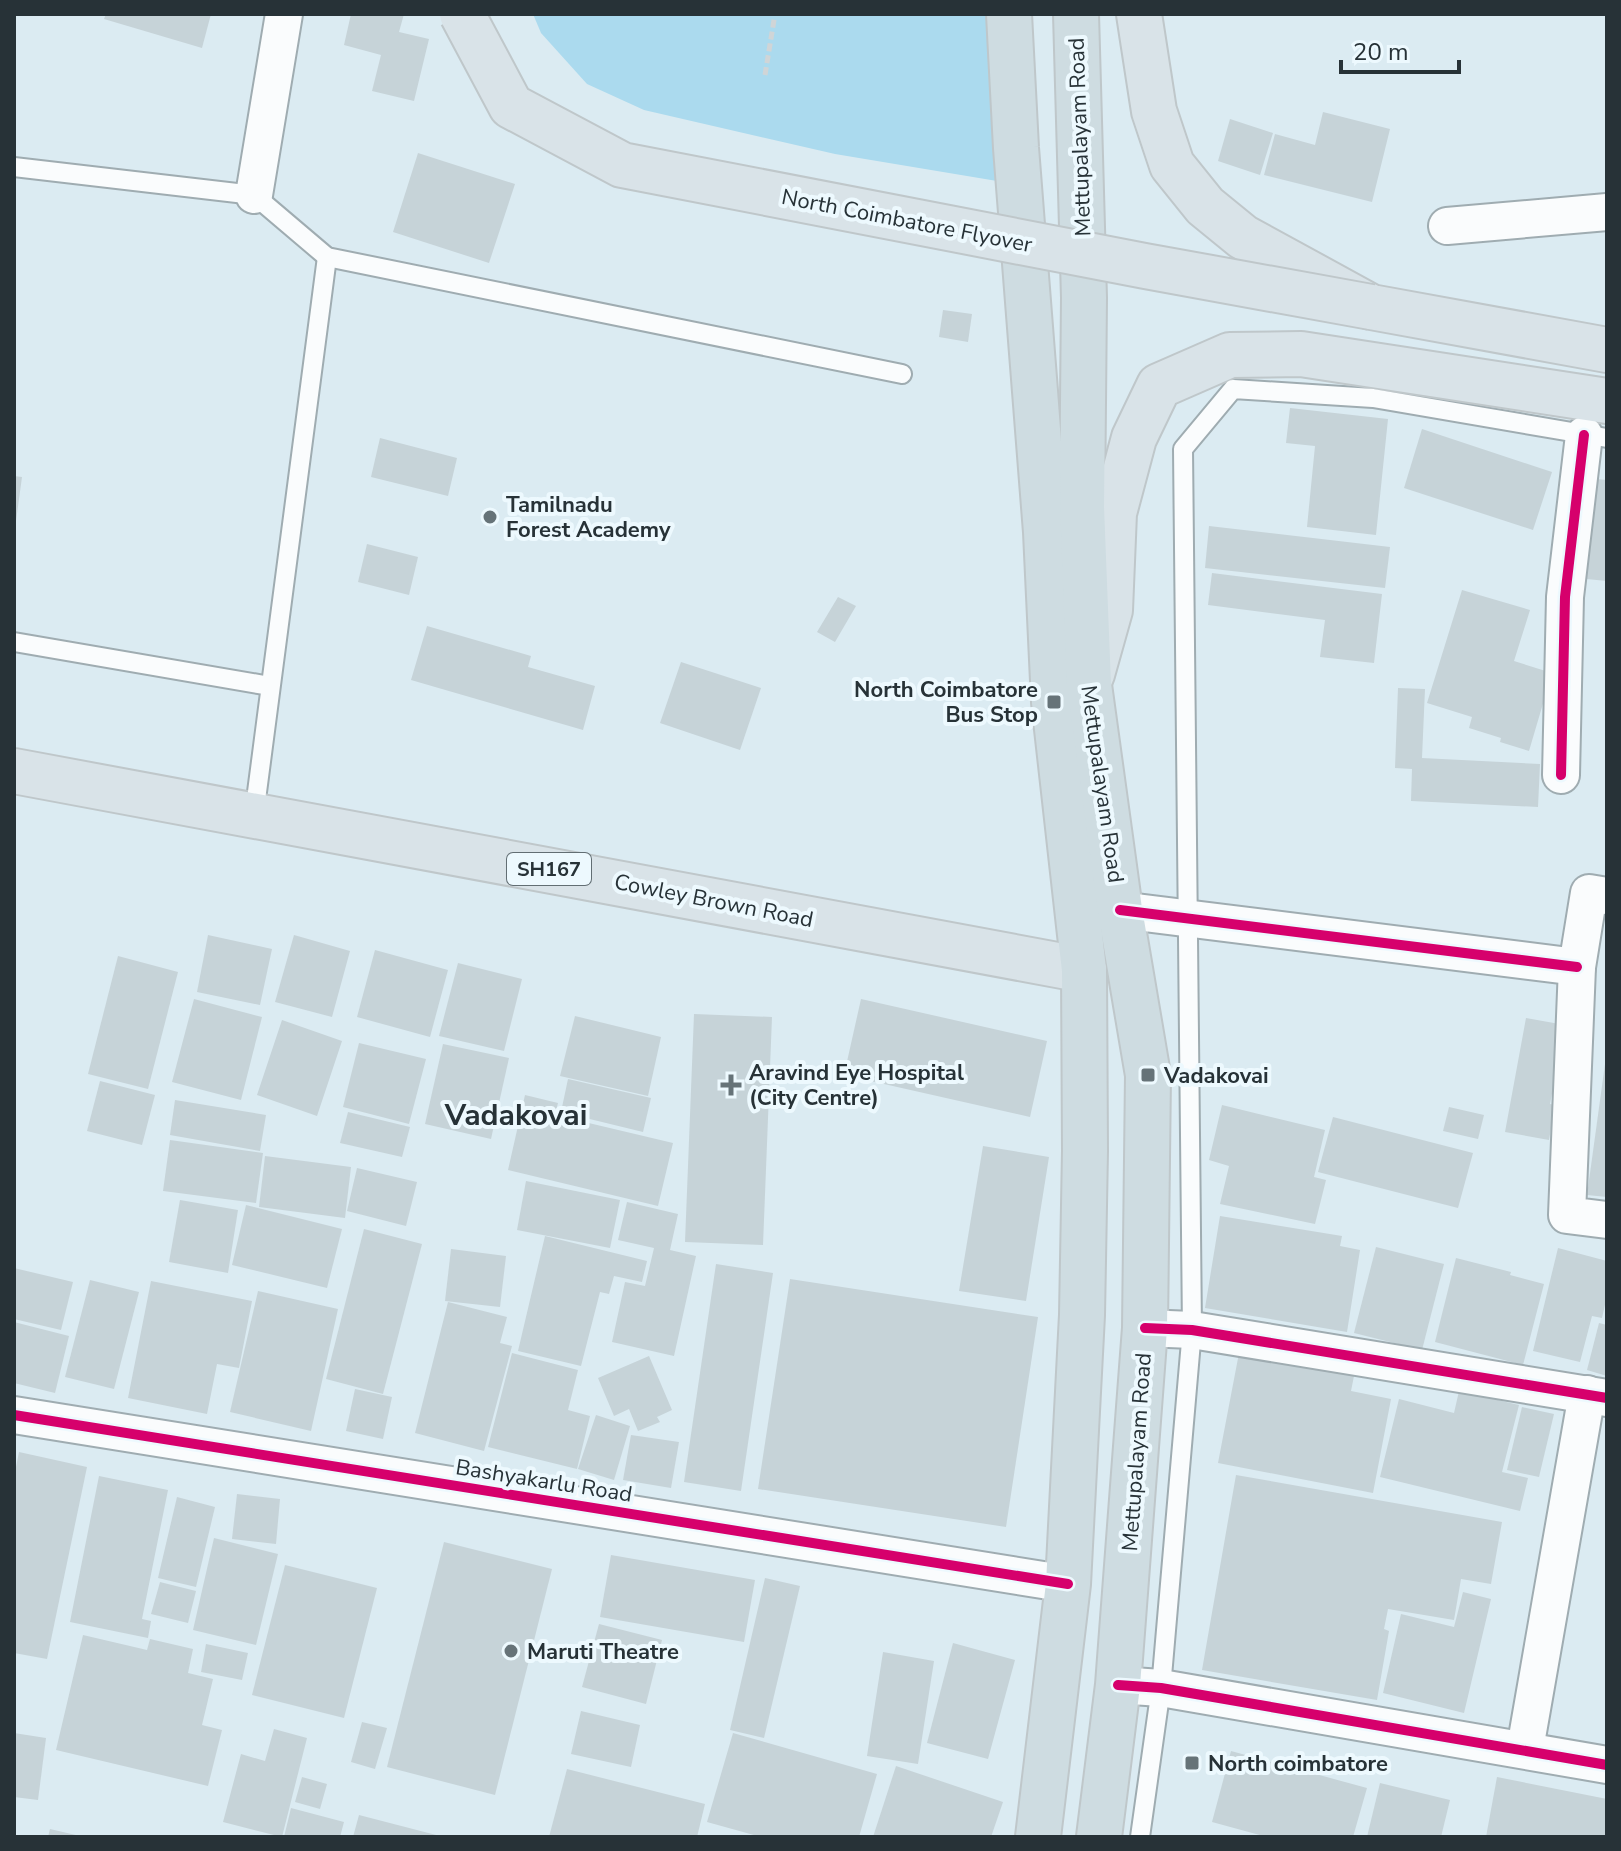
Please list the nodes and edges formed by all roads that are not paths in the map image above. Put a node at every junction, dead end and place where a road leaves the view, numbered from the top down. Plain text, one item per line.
1 (284, 14) edge
2 (462, 14) edge
3 (1009, 14) edge
4 (1076, 14) edge
5 (1139, 14) edge
6 (14, 167) edge
7 (254, 195) junction
8 (1607, 212) edge
9 (1447, 226) dead end
10 (327, 257) junction
11 (1371, 307) junction
12 (1607, 350) edge
13 (902, 374) dead end
14 (1599, 425) edge
15 (14, 642) edge
16 (1089, 685) junction
17 (270, 686) junction
18 (14, 771) edge
19 (1561, 775) dead end
20 (254, 815) junction
21 (1607, 896) edge
22 (1120, 910) junction
23 (1187, 918) junction
24 (1577, 967) junction
25 (1084, 970) junction
26 (1607, 1220) edge
27 (1145, 1328) junction
28 (1192, 1330) junction
29 (1597, 1396) edge
30 (14, 1415) edge
31 (1068, 1584) junction
32 (1118, 1685) junction
33 (1161, 1688) junction
34 (1525, 1749) junction
35 (1607, 1765) edge
36 (1038, 1837) edge
37 (1099, 1837) edge
38 (1140, 1837) edge

1 - 7 street
2 - 11 main road, North Coimbatore Flyover, bridge
3 - 25 highway, Mettupalayam Road
4 - 16 highway, Mettupalayam Road
5 - 11 main road
6 - 7 lane
7 - 10 lane
8 - 9 street
10 - 13 lane
10 - 17 lane
11 - 12 main road, North Coimbatore Flyover
14 - 16 main road
14 - 19 street
14 - 23 lane
15 - 17 lane
16 - 22 highway, Mettupalayam Road
17 - 20 lane
18 - 20 main road, Cowley Brown Road / SH167
20 - 25 main road, Cowley Brown Road / SH167
21 - 24 street
22 - 23 street
22 - 27 highway, Mettupalayam Road
23 - 24 street
23 - 28 lane
24 - 26 street
25 - 31 highway, Mettupalayam Road
27 - 28 street
27 - 32 highway, Mettupalayam Road
28 - 29 street
28 - 33 lane
29 - 34 street
30 - 31 street, Bashyakarlu Road
31 - 36 highway, Mettupalayam Road
32 - 33 street
32 - 37 highway, Mettupalayam Road
33 - 34 street
33 - 38 lane
34 - 35 street

